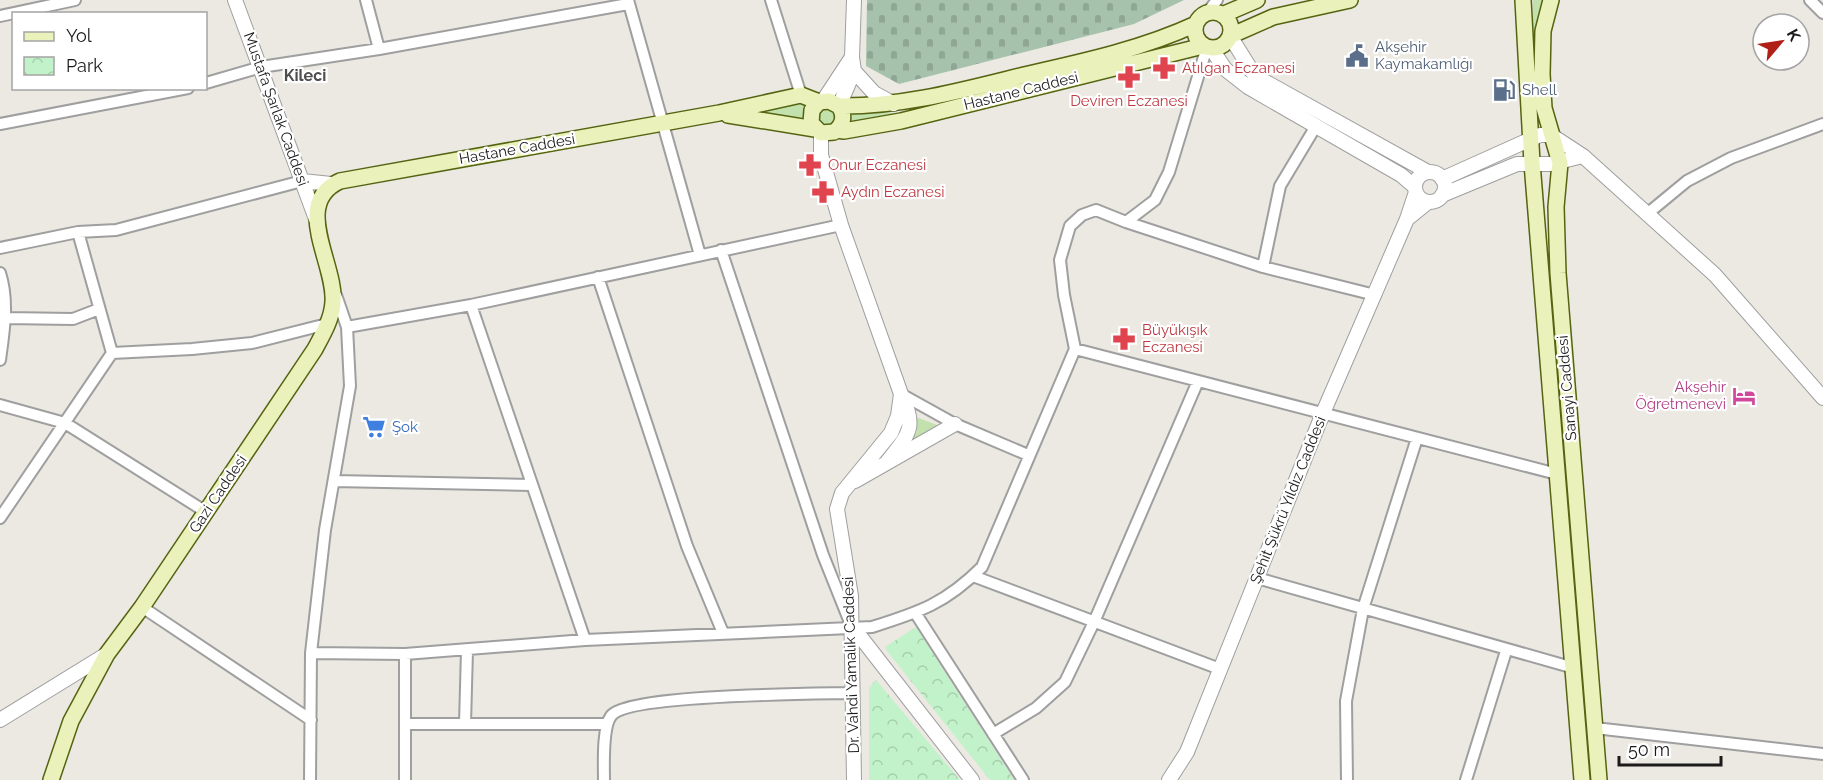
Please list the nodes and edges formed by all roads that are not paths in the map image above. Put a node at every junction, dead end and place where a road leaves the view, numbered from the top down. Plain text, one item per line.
1 (75, 0) edge
2 (235, 0) edge
3 (366, 0) edge
4 (771, 0) edge
5 (854, 0) edge
6 (1217, 0) edge
7 (1257, 0) edge
8 (1350, 0) edge
9 (1523, 0) edge
10 (1551, 0) edge
11 (1810, 0) edge
12 (60, 2) edge
13 (628, 2) edge
14 (17, 12) edge
15 (1212, 13) edge
16 (1823, 14) edge
17 (1230, 36) junction
18 (1207, 47) junction
19 (379, 49) junction
20 (852, 57) junction
21 (261, 67) junction
22 (854, 71) junction
23 (207, 83) edge
24 (178, 90) edge
25 (801, 95) junction
26 (821, 102) junction
27 (894, 104) junction
28 (838, 106) junction
29 (719, 113) junction
30 (0, 124) edge
31 (661, 124) junction
32 (1823, 124) edge
33 (1316, 126) junction
34 (837, 130) junction
35 (818, 131) junction
36 (1551, 135) junction
37 (1531, 140) junction
38 (1583, 156) junction
39 (1532, 163) junction
40 (1560, 163) junction
41 (1428, 172) junction
42 (1442, 179) junction
43 (302, 181) junction
44 (331, 184) junction
45 (1415, 190) junction
46 (1442, 195) junction
47 (1428, 202) junction
48 (1647, 214) junction
49 (316, 219) junction
50 (1407, 219) junction
51 (1126, 222) junction
52 (841, 225) junction
53 (78, 232) junction
54 (0, 248) edge
55 (721, 250) junction
56 (700, 255) junction
57 (1263, 267) junction
58 (0, 273) edge
59 (598, 277) junction
60 (333, 287) junction
61 (1375, 295) junction
62 (471, 305) junction
63 (99, 309) junction
64 (5, 318) junction
65 (327, 324) junction
66 (347, 327) junction
67 (1075, 349) junction
68 (112, 353) junction
69 (0, 360) edge
70 (1198, 381) junction
71 (901, 394) junction
72 (1823, 398) edge
73 (0, 405) edge
74 (1323, 413) junction
75 (65, 423) junction
76 (955, 424) junction
77 (1418, 438) junction
78 (1028, 455) junction
79 (886, 462) junction
80 (1557, 474) junction
81 (333, 481) junction
82 (851, 484) junction
83 (531, 485) junction
84 (206, 512) junction
85 (0, 518) edge
86 (973, 576) junction
87 (1257, 578) junction
88 (142, 607) junction
89 (1363, 609) junction
90 (916, 614) junction
91 (1094, 622) junction
92 (852, 626) junction
93 (723, 633) junction
94 (585, 640) junction
95 (467, 650) junction
96 (1506, 651) junction
97 (311, 653) junction
98 (107, 654) junction
99 (405, 654) junction
100 (1575, 668) junction
101 (1221, 669) junction
102 (853, 693) junction
103 (0, 720) edge
104 (310, 720) junction
105 (405, 724) junction
106 (465, 724) junction
107 (607, 724) junction
108 (1595, 728) junction
109 (993, 734) junction
110 (1823, 754) edge
111 (51, 780) edge
112 (310, 780) edge
113 (405, 780) edge
114 (604, 780) edge
115 (854, 780) edge
116 (972, 780) edge
117 (1023, 780) edge
118 (1169, 780) edge
119 (1347, 780) edge
120 (1466, 780) edge
121 (1582, 780) edge
122 (1599, 780) edge

1 - 12 street
2 - 21 street, Mustafa Şarlak Caddesi
3 - 19 street
4 - 25 street
5 - 20 street
6 - 15 street
7 - 15 main road, Hastane Caddesi
8 - 17 main road
9 - 37 main road, Sanayi Caddesi
10 - 36 main road, Sanayi Caddesi
11 - 16 street
12 - 14 street
13 - 19 street
13 - 31 street
15 - 17 main road
15 - 18 main road
15 - 27 main road, Hastane Caddesi
17 - 18 main road
17 - 41 street
18 - 33 street
18 - 34 main road, Hastane Caddesi
18 - 51 street
19 - 21 street
20 - 22 street
20 - 26 street
21 - 23 street
21 - 43 street, Mustafa Şarlak Caddesi
22 - 27 street
22 - 28 street
24 - 30 street
25 - 26 main road, Hastane Caddesi
25 - 29 main road, Hastane Caddesi
26 - 28 main road, Hastane Caddesi
26 - 35 main road
27 - 28 main road, Hastane Caddesi
28 - 34 main road
29 - 31 main road, Hastane Caddesi
29 - 35 main road, Hastane Caddesi
31 - 44 main road, Hastane Caddesi
31 - 56 street
32 - 48 street
33 - 45 street
33 - 57 street
34 - 35 main road, Hastane Caddesi
35 - 52 street, Dr. Vahdi Yamalık Caddesi
36 - 37 street
36 - 38 street
36 - 40 main road, Sanayi Caddesi
37 - 39 main road, Sanayi Caddesi
37 - 42 street
38 - 40 street
38 - 48 street
39 - 40 street
39 - 46 street
39 - 80 main road, Sanayi Caddesi
40 - 108 main road, Sanayi Caddesi
41 - 42 street
41 - 45 street
42 - 46 street
43 - 44 street
43 - 49 street, Mustafa Şarlak Caddesi
43 - 53 street
44 - 49 main road, Gazi Caddesi
45 - 47 street
45 - 50 street, Şehit Şükrü Yıldız Caddesi
46 - 47 street
47 - 50 street
48 - 72 street
49 - 60 main road, Gazi Caddesi
50 - 61 street, Şehit Şükrü Yıldız Caddesi
51 - 57 street
51 - 67 street
52 - 55 street
52 - 71 street, Dr. Vahdi Yamalık Caddesi
53 - 54 street
53 - 63 street
55 - 56 street
55 - 92 street
56 - 59 street
57 - 61 street
58 - 64 street
59 - 62 street
59 - 93 street
60 - 65 main road, Gazi Caddesi
60 - 66 street
61 - 74 street, Şehit Şükrü Yıldız Caddesi
62 - 66 street
62 - 83 street
63 - 64 street
63 - 68 street
64 - 69 street
65 - 68 street
65 - 84 main road, Gazi Caddesi
66 - 81 street
67 - 70 street
67 - 78 street
68 - 75 street
70 - 74 street
70 - 91 street
71 - 76 street
71 - 79 street, Dr. Vahdi Yamalık Caddesi
71 - 82 street, Dr. Vahdi Yamalık Caddesi
73 - 75 street
74 - 77 street
74 - 87 street, Şehit Şükrü Yıldız Caddesi
75 - 84 street
75 - 85 street
76 - 78 street
76 - 79 street, Dr. Vahdi Yamalık Caddesi
77 - 80 street
77 - 89 street
78 - 86 street
79 - 82 street, Dr. Vahdi Yamalık Caddesi
80 - 100 main road, Sanayi Caddesi
81 - 83 street
81 - 97 street
82 - 92 street, Dr. Vahdi Yamalık Caddesi
83 - 94 street
84 - 88 main road, Gazi Caddesi
86 - 90 street
86 - 91 street
87 - 89 street
87 - 101 street, Şehit Şükrü Yıldız Caddesi
88 - 98 main road, Gazi Caddesi
88 - 104 street
89 - 96 street
89 - 119 street
90 - 92 street
90 - 109 street
91 - 101 street
91 - 109 street
92 - 93 street
92 - 102 street, Dr. Vahdi Yamalık Caddesi
92 - 116 street
93 - 94 street
94 - 95 street
95 - 99 street
95 - 106 street
96 - 100 street
96 - 120 street
97 - 99 street
97 - 104 street
98 - 103 street
98 - 111 main road, Gazi Caddesi
99 - 105 street
100 - 121 main road, Sanayi Caddesi
101 - 118 street, Şehit Şükrü Yıldız Caddesi
102 - 107 street
102 - 115 street, Dr. Vahdi Yamalık Caddesi
104 - 112 street
105 - 106 street
105 - 113 street
106 - 107 street
107 - 114 street
108 - 110 street
108 - 122 main road, Sanayi Caddesi
109 - 117 street

